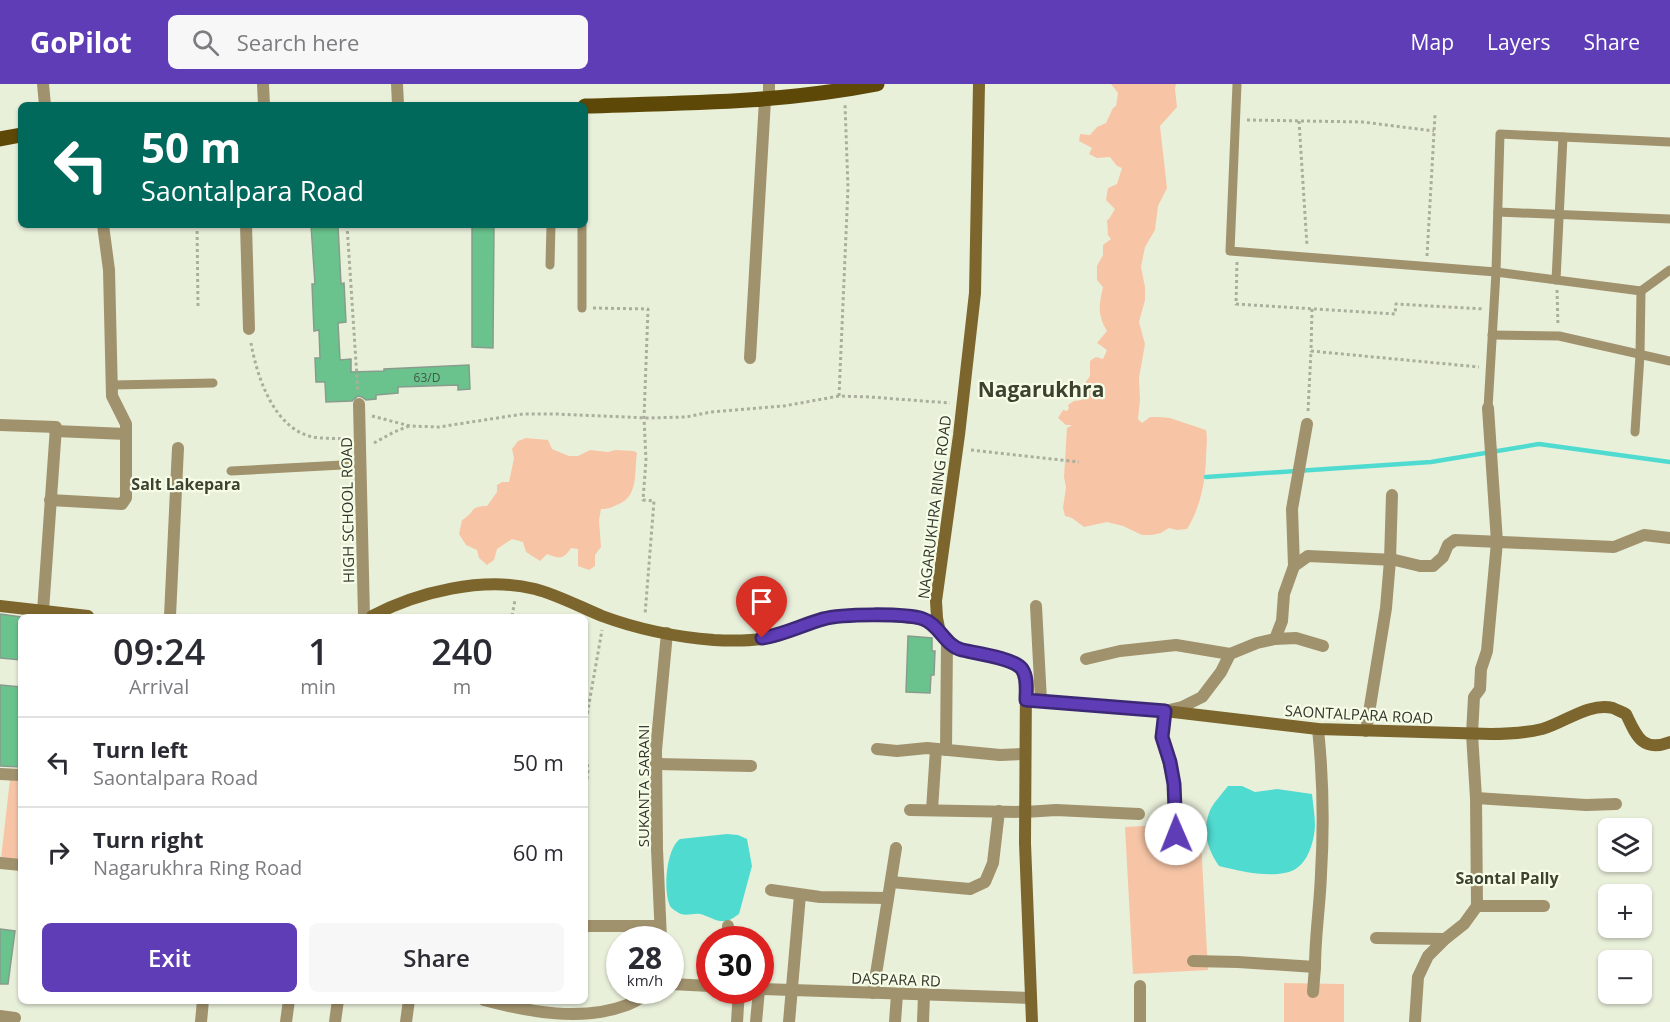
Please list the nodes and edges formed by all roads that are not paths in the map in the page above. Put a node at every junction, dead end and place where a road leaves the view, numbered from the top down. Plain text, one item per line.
1 (43, 84) edge
2 (263, 84) edge
3 (397, 84) edge
4 (877, 84) edge
5 (979, 84) edge
6 (1237, 84) edge
7 (840, 89) edge
8 (768, 94) edge
9 (45, 102) edge
10 (264, 102) edge
11 (398, 102) edge
12 (588, 106) edge
13 (18, 136) edge
14 (1563, 137) junction
15 (0, 139) edge
16 (1670, 141) edge
17 (1498, 212) junction
18 (1559, 214) junction
19 (1670, 219) edge
20 (103, 228) edge
21 (246, 228) edge
22 (550, 228) edge
23 (582, 228) edge
24 (550, 265) dead end
25 (1670, 270) edge
26 (1496, 272) junction
27 (1556, 280) junction
28 (1641, 291) junction
29 (582, 308) road end
30 (249, 329) road end
31 (1492, 335) junction
32 (1640, 354) junction
33 (750, 358) dead end
34 (1670, 361) edge
35 (213, 383) dead end
36 (112, 385) junction
37 (359, 408) road end
38 (1488, 408) joint
39 (1307, 424) road end
40 (0, 425) edge
41 (55, 431) junction
42 (1635, 432) dead end
43 (126, 434) junction
44 (178, 448) dead end
45 (361, 461) junction
46 (231, 471) dead end
47 (1392, 495) dead end
48 (50, 500) junction
49 (1670, 538) edge
50 (1497, 542) junction
51 (1390, 560) junction
52 (1294, 566) junction
53 (936, 601) junction
54 (0, 606) edge
55 (1036, 606) dead end
56 (43, 611) junction
57 (70, 614) edge
58 (170, 614) edge
59 (364, 614) edge
60 (376, 614) edge
61 (924, 619) junction
62 (667, 633) junction
63 (944, 637) junction
64 (1275, 639) junction
65 (1323, 646) dead end
66 (1230, 654) junction
67 (1086, 659) dead end
68 (1026, 700) junction
69 (1041, 701) junction
70 (1165, 711) junction
71 (1318, 729) junction
72 (1366, 731) junction
73 (1472, 734) junction
74 (1670, 742) edge
75 (877, 749) dead end
76 (941, 749) junction
77 (1025, 754) junction
78 (656, 764) junction
79 (751, 766) dead end
80 (0, 774) edge
81 (18, 775) edge
82 (1476, 798) junction
83 (1616, 804) dead end
84 (910, 810) dead end
85 (932, 810) junction
86 (999, 811) junction
87 (1025, 812) junction
88 (1139, 814) dead end
89 (1176, 834) dead end
90 (896, 848) dead end
91 (0, 863) edge
92 (18, 866) edge
93 (891, 882) junction
94 (771, 890) dead end
95 (800, 895) junction
96 (888, 898) junction
97 (1477, 906) junction
98 (1544, 906) dead end
99 (588, 926) edge
100 (660, 926) edge
101 (606, 928) edge
102 (1376, 938) dead end
103 (1445, 939) junction
104 (1193, 961) dead end
105 (1315, 967) junction
106 (1140, 986) dead end
107 (774, 989) edge
108 (792, 990) junction
109 (1313, 992) dead end
110 (873, 993) junction
111 (897, 994) junction
112 (924, 995) junction
113 (1031, 998) junction
114 (203, 1004) edge
115 (288, 1004) edge
116 (337, 1004) edge
117 (408, 1004) edge
118 (498, 1004) edge
119 (628, 1004) edge
120 (738, 1004) edge
121 (758, 1004) edge
122 (0, 1016) edge
123 (15, 1018) dead end
124 (552, 1018) edge
125 (591, 1018) edge
126 (201, 1022) edge
127 (286, 1022) edge
128 (335, 1022) edge
129 (406, 1022) edge
130 (737, 1022) edge
131 (756, 1022) edge
132 (789, 1022) edge
133 (895, 1022) edge
134 (923, 1022) edge
135 (1032, 1022) edge
136 (1140, 1022) edge
137 (1415, 1022) edge

1 - 9 street
2 - 10 street
3 - 11 street
4 - 7 main road
5 - 53 street, NAGARUKHRA RING ROAD
6 - 26 lane
7 - 8 main road
8 - 12 main road
8 - 33 street
13 - 15 main road
14 - 16 lane
14 - 17 lane
14 - 18 lane
17 - 18 lane
17 - 26 lane
18 - 19 lane
18 - 27 lane
20 - 36 street
21 - 30 street
22 - 24 lane
23 - 29 lane
25 - 28 lane
26 - 27 lane
26 - 31 lane
27 - 28 lane
28 - 32 lane
31 - 32 lane
31 - 38 lane
32 - 34 lane
32 - 42 lane
35 - 36 lane
36 - 43 street
37 - 45 street, HIGH SCHOOL ROAD
38 - 50 street
39 - 52 street
40 - 41 street
41 - 43 street
41 - 48 street
43 - 48 street
44 - 58 street
45 - 46 lane
45 - 59 street, HIGH SCHOOL ROAD
47 - 51 street
48 - 56 street
49 - 50 street
50 - 51 street
50 - 73 street
51 - 52 street
51 - 72 street
52 - 64 street
53 - 61 street
53 - 63 street, NAGARUKHRA RING ROAD
54 - 56 street
55 - 69 street
56 - 57 street
60 - 62 street
61 - 62 street
61 - 63 street
62 - 78 street, SUKANTA SARANI
63 - 68 street
63 - 76 street
64 - 65 street
64 - 66 street
66 - 67 street
66 - 70 street
68 - 69 street, SAONTALPARA ROAD
68 - 77 street
69 - 70 street, SAONTALPARA ROAD
70 - 71 street, SAONTALPARA ROAD
70 - 89 street
71 - 72 street, SAONTALPARA ROAD
71 - 105 street
72 - 73 street, SAONTALPARA ROAD
73 - 74 street, SAONTALPARA ROAD
73 - 82 street
75 - 76 street
76 - 77 street
76 - 85 street
77 - 87 street
78 - 79 street
78 - 100 street, SUKANTA SARANI
80 - 81 street
82 - 83 street
82 - 97 street
84 - 85 street
85 - 86 street
86 - 87 street
86 - 93 street
87 - 88 street
87 - 113 street
90 - 93 street
91 - 92 street
93 - 96 street
94 - 95 street
95 - 96 street
95 - 108 street
96 - 110 street
97 - 98 street
97 - 103 street
99 - 101 street
102 - 103 street
103 - 137 street
104 - 105 street
105 - 109 street
106 - 136 street
107 - 108 street, DASPARA RD
108 - 110 street, DASPARA RD
108 - 132 street
110 - 111 street, DASPARA RD
111 - 112 street, DASPARA RD
111 - 133 street
112 - 113 street, DASPARA RD
112 - 134 street
113 - 135 street
114 - 126 street
115 - 127 street
116 - 128 street
117 - 129 street
118 - 124 street
119 - 125 street
120 - 130 street
121 - 131 street
122 - 123 street
124 - 125 street

